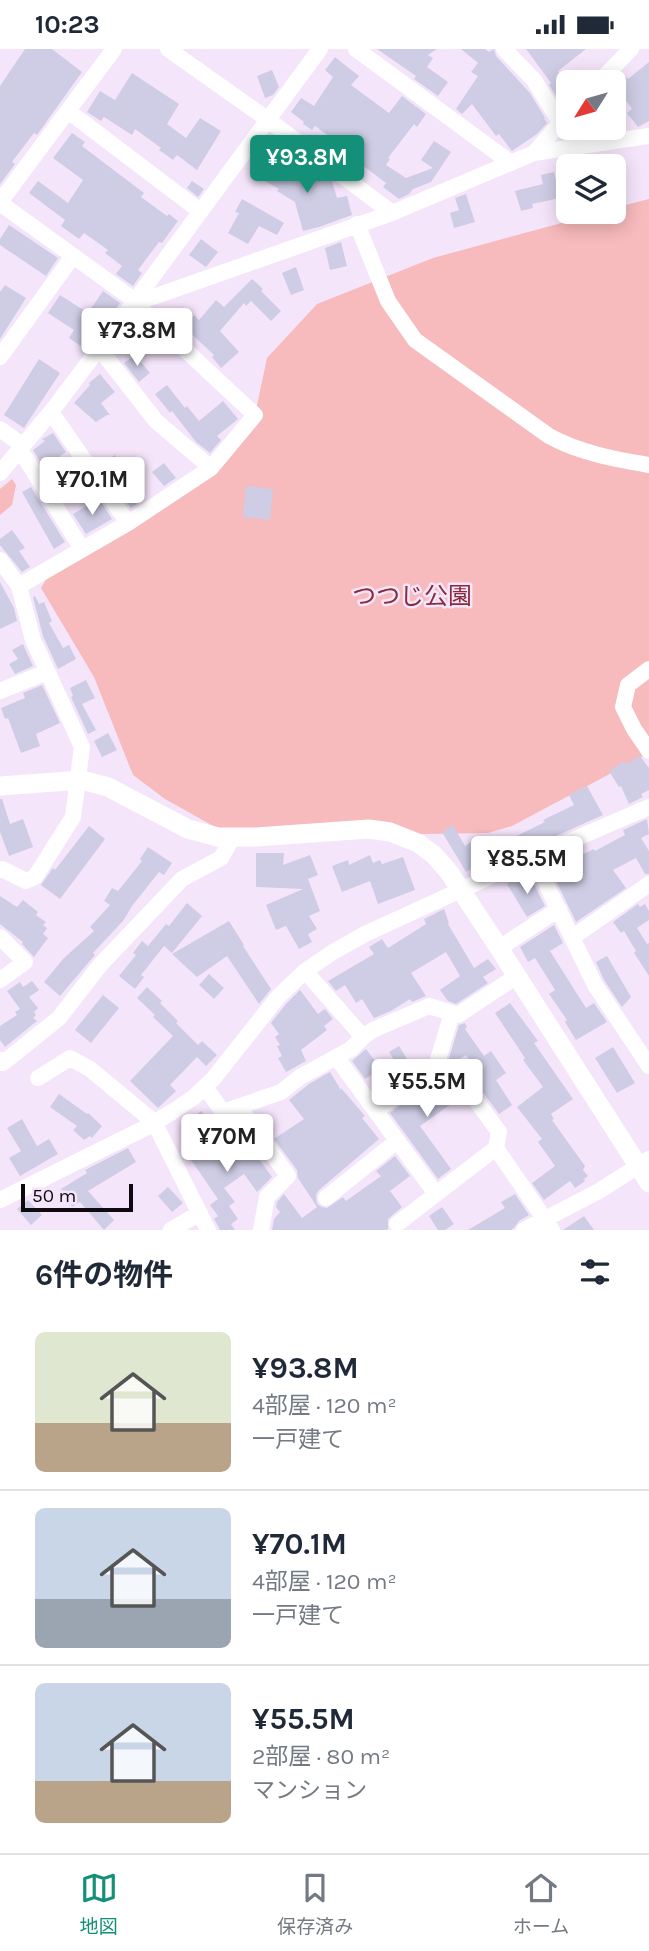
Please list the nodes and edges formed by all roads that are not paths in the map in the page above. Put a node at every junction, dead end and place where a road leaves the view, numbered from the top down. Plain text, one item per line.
1 (114, 49) edge
2 (169, 49) edge
3 (320, 49) edge
4 (356, 49) edge
5 (504, 49) edge
6 (627, 51) edge
7 (610, 70) edge
8 (556, 107) edge
9 (68, 111) junction
10 (268, 119) junction
11 (556, 128) edge
12 (649, 136) edge
13 (534, 153) junction
14 (511, 163) junction
15 (0, 202) edge
16 (200, 211) junction
17 (392, 213) junction
18 (357, 224) junction
19 (73, 256) junction
20 (134, 302) junction
21 (99, 348) junction
22 (0, 356) edge
23 (51, 412) junction
24 (0, 429) edge
25 (20, 447) junction
26 (649, 465) edge
27 (211, 468) junction
28 (0, 473) edge
29 (128, 523) junction
30 (82, 549) junction
31 (0, 560) edge
32 (19, 586) junction
33 (649, 669) edge
34 (47, 672) junction
35 (0, 691) edge
36 (649, 751) edge
37 (0, 786) edge
38 (649, 807) edge
39 (233, 837) junction
40 (533, 857) junction
41 (0, 870) edge
42 (649, 884) edge
43 (461, 890) junction
44 (559, 909) junction
45 (0, 936) edge
46 (573, 937) junction
47 (499, 947) junction
48 (305, 971) junction
49 (517, 976) junction
50 (0, 980) edge
51 (452, 1013) junction
52 (363, 1037) junction
53 (337, 1058) junction
54 (0, 1060) edge
55 (649, 1066) edge
56 (456, 1073) dead end
57 (38, 1079) dead end
58 (205, 1087) junction
59 (239, 1107) junction
60 (376, 1111) junction
61 (154, 1122) junction
62 (397, 1141) junction
63 (496, 1148) junction
64 (644, 1162) edge
65 (649, 1183) edge
66 (436, 1194) junction
67 (1, 1197) edge
68 (326, 1198) dead end
69 (200, 1213) junction
70 (397, 1224) dead end
71 (548, 1225) edge
72 (171, 1230) edge
73 (208, 1230) edge
74 (261, 1230) edge
75 (524, 1230) edge

1 - 9 street
2 - 10 street
3 - 10 street
4 - 14 street
5 - 8 street
6 - 7 street
9 - 15 street
9 - 16 street
10 - 16 street
10 - 17 street
11 - 13 street
12 - 13 street
13 - 14 street
14 - 17 street
15 - 19 street
16 - 20 street
17 - 18 street
18 - 20 street
18 - 26 street
19 - 20 street
19 - 22 street
20 - 21 street
20 - 27 street
21 - 23 street
21 - 27 street
23 - 25 street
23 - 29 street
24 - 25 street
25 - 28 street
25 - 30 street
27 - 29 street
29 - 30 street
30 - 32 street
31 - 32 street
32 - 34 street
33 - 36 street
34 - 35 street
34 - 41 street
37 - 39 street
38 - 40 street
39 - 43 street
39 - 54 street
40 - 43 street
40 - 44 street
42 - 46 street
43 - 47 street
43 - 48 street
44 - 46 street
44 - 47 street
45 - 50 street
46 - 55 street
47 - 49 street
48 - 52 street
48 - 58 street
49 - 51 street
49 - 64 street
51 - 52 street
51 - 60 street
52 - 53 street
53 - 59 street
53 - 60 street
56 - 63 street
57 - 61 street
58 - 59 street
58 - 61 street
59 - 74 street
60 - 62 street
61 - 67 street
61 - 69 street
62 - 66 street
62 - 68 street
63 - 66 street
63 - 71 street
64 - 65 street
64 - 71 street
66 - 70 street
69 - 72 street
69 - 73 street
71 - 75 street

